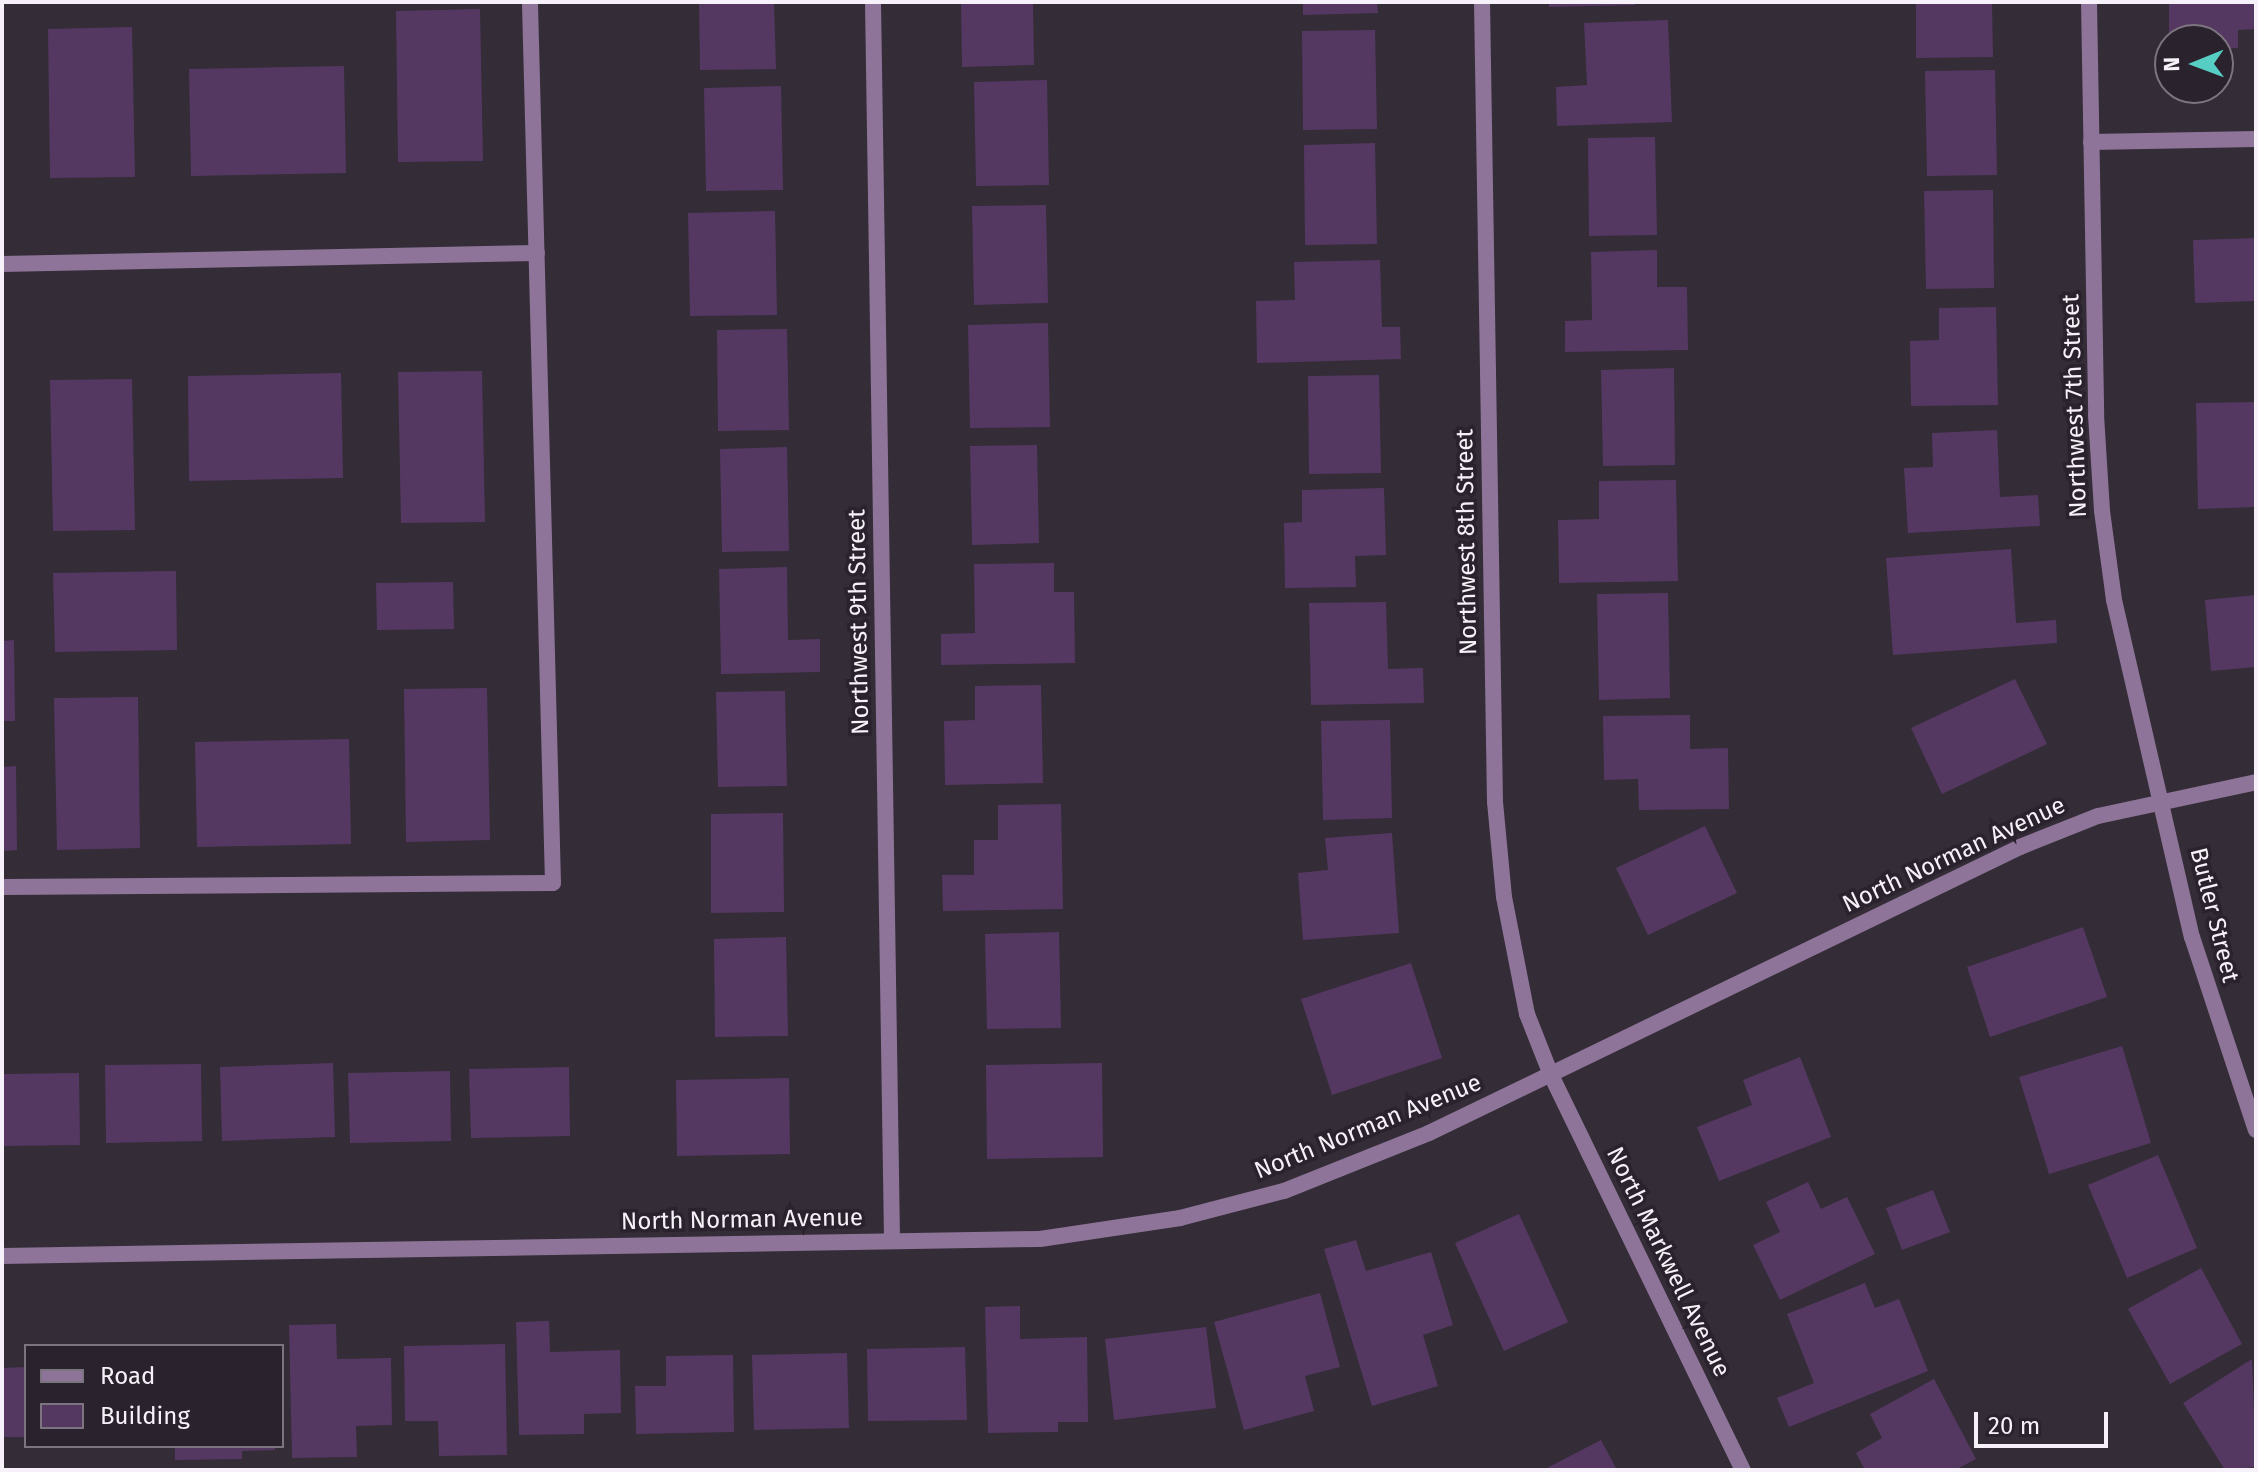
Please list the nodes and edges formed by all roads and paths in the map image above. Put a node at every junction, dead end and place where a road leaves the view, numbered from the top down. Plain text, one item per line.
1 (530, 2) edge
2 (873, 2) edge
3 (1482, 2) edge
4 (2089, 2) edge
5 (2256, 139) edge
6 (2091, 142) junction
7 (537, 253) junction
8 (2, 264) edge
9 (2256, 782) edge
10 (2162, 802) junction
11 (2, 887) edge
12 (1551, 1075) junction
13 (2256, 1130) edge
14 (892, 1241) junction
15 (2, 1256) edge
16 (1743, 1470) edge

1 - 7 street
2 - 14 street, Northwest 9th Street
3 - 12 street, Northwest 8th Street
4 - 6 street, Northwest 7th Street
5 - 6 street
6 - 10 street, Northwest 7th Street
7 - 8 street
7 - 11 street
9 - 10 street, North Norman Avenue
10 - 12 street, North Norman Avenue
10 - 13 street, Butler Street
12 - 14 street, North Norman Avenue
12 - 16 street, North Markwell Avenue
14 - 15 street, North Norman Avenue

